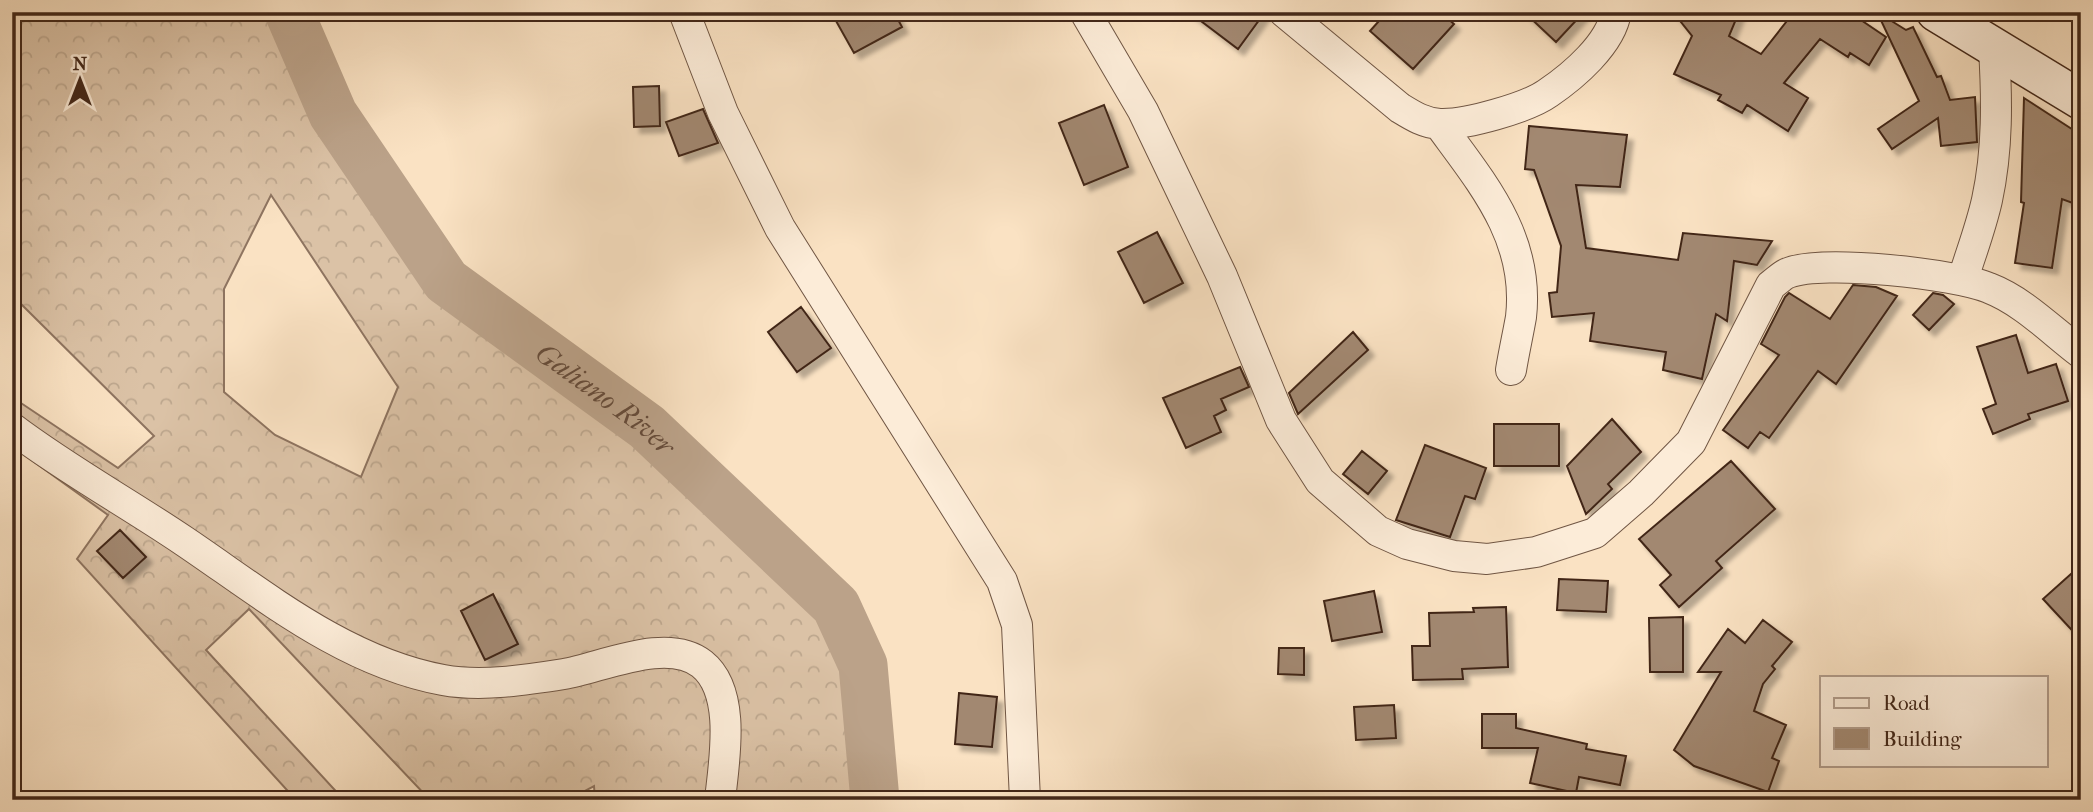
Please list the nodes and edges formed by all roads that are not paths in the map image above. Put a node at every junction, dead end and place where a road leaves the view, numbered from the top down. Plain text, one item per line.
1 (684, 12) edge
2 (1085, 12) edge
3 (1284, 12) edge
4 (1616, 12) edge
5 (1937, 12) edge
6 (1994, 48) junction
7 (2081, 100) edge
8 (1439, 124) junction
9 (1963, 279) junction
10 (2081, 353) edge
11 (1511, 370) dead end
12 (12, 428) edge
13 (720, 800) edge
14 (1025, 800) edge

1 - 14 street
2 - 9 street
3 - 8 street
4 - 8 street
5 - 6 main road
6 - 7 main road
6 - 9 street
8 - 11 street
9 - 10 street
12 - 13 street

